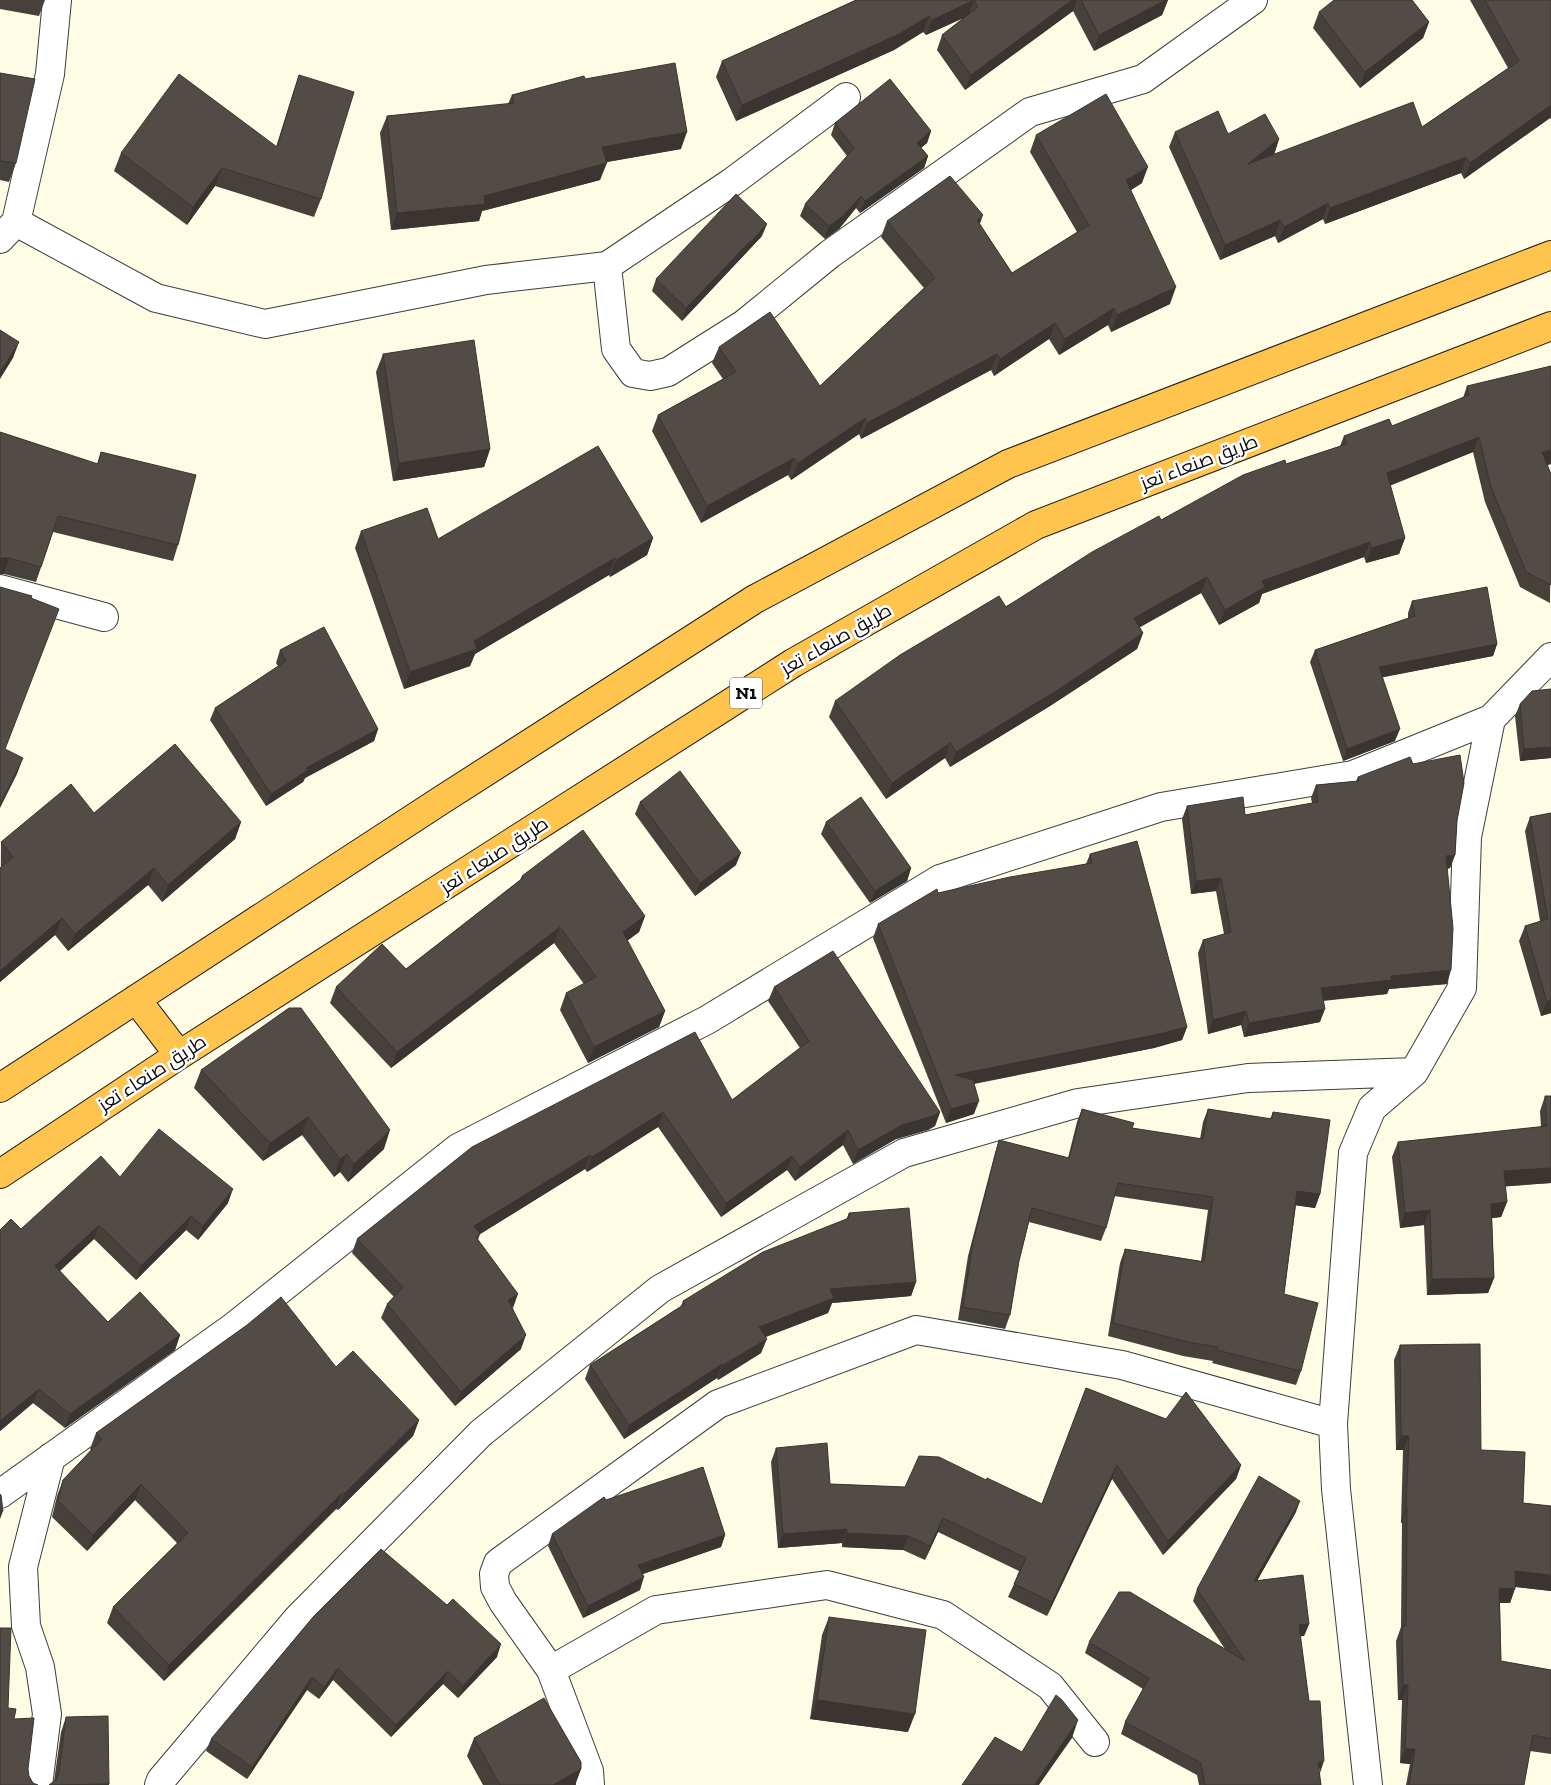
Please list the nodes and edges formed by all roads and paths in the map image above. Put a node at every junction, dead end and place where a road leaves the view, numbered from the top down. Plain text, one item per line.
1 (57, 0) edge
2 (1253, 0) edge
3 (846, 98) dead end
4 (8, 230) edge
5 (1551, 255) edge
6 (607, 266) junction
7 (1551, 326) edge
8 (0, 589) edge
9 (104, 617) dead end
10 (1551, 657) edge
11 (1491, 719) junction
12 (136, 999) junction
13 (179, 1055) junction
14 (1414, 1072) junction
15 (0, 1088) edge
16 (0, 1174) edge
17 (1333, 1424) junction
18 (51, 1457) junction
19 (0, 1494) edge
20 (551, 1670) junction
21 (1095, 1742) dead end
22 (38, 1785) edge
23 (159, 1785) edge
24 (590, 1785) edge
25 (1368, 1785) edge

1 - 4 street
2 - 6 street
3 - 6 street
4 - 6 street
5 - 12 highway
7 - 13 highway, طريق صنعاء تعز / N1
8 - 9 street
10 - 11 street
11 - 14 street
11 - 18 street
12 - 13 highway
12 - 15 highway
13 - 16 highway, طريق صنعاء تعز / N1
14 - 17 street
14 - 23 street
17 - 20 street
17 - 25 street
18 - 19 street
18 - 22 street
20 - 21 street
20 - 24 street

